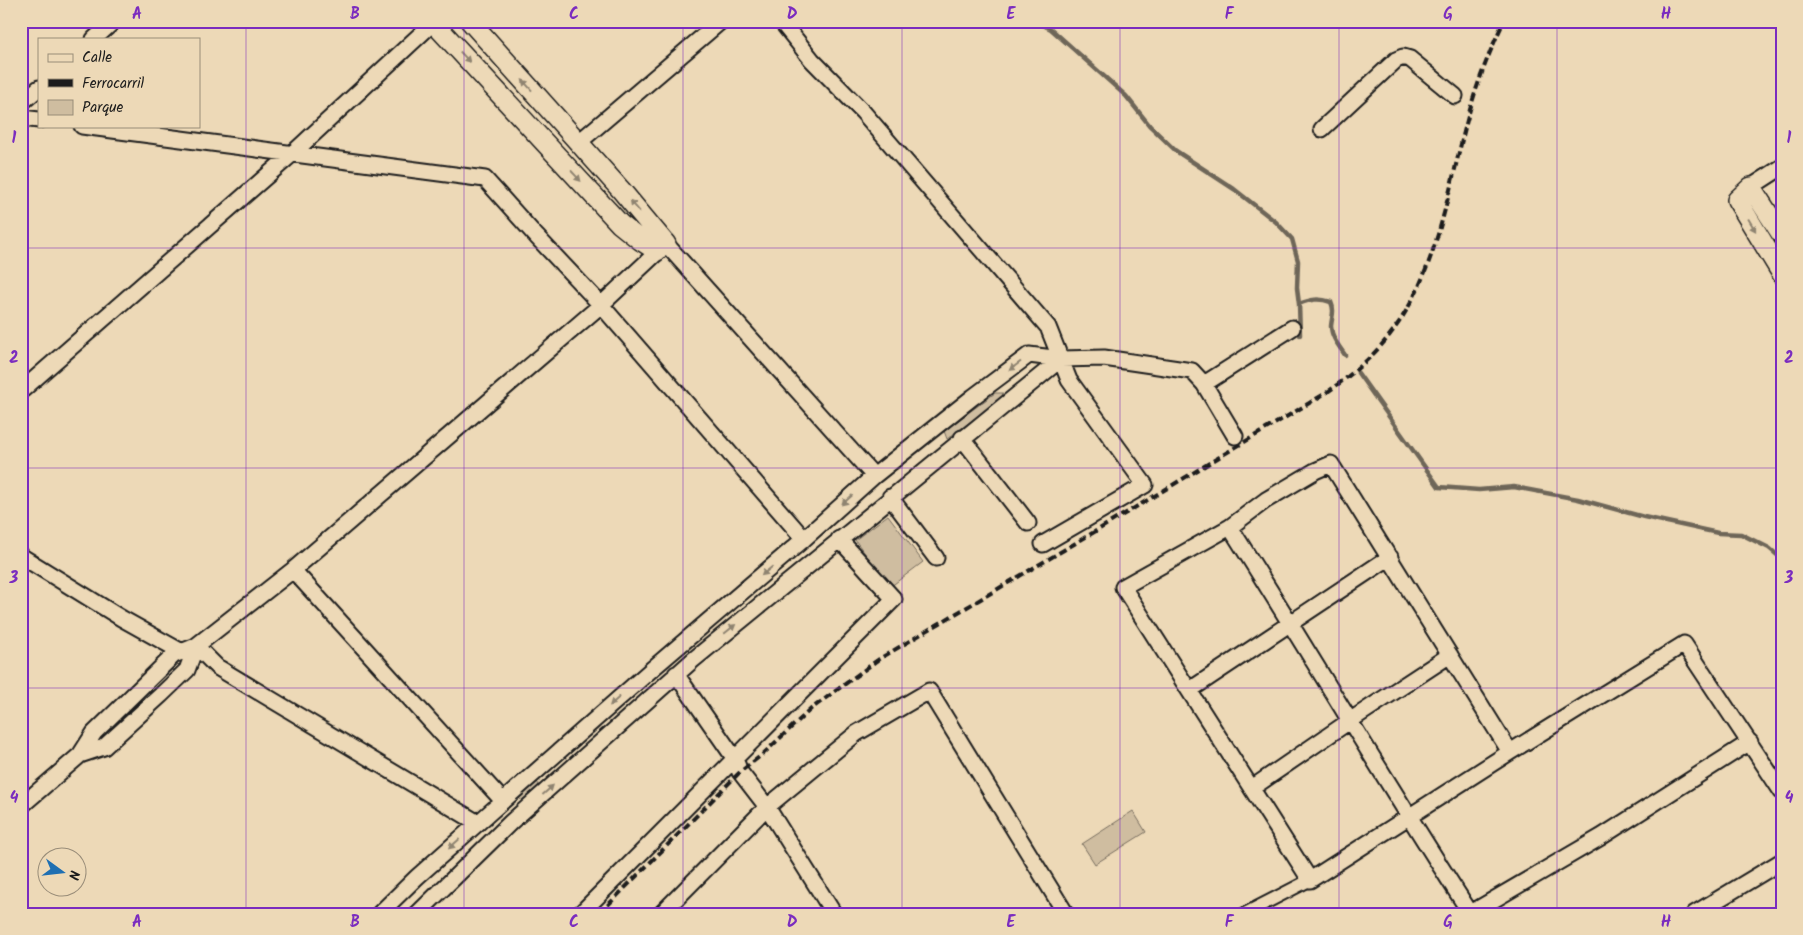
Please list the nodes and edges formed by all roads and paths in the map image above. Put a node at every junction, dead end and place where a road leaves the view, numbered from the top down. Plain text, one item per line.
1 (114, 21) edge
2 (470, 21) edge
3 (721, 21) edge
4 (781, 21) edge
5 (434, 22) edge
6 (95, 38) edge
7 (38, 89) edge
8 (1455, 96) dead end
9 (21, 103) edge
10 (21, 118) edge
11 (38, 120) edge
12 (96, 128) edge
13 (1322, 129) dead end
14 (578, 143) junction
15 (293, 153) junction
16 (1782, 167) edge
17 (1751, 187) junction
18 (1782, 235) edge
19 (662, 247) junction
20 (1782, 274) edge
21 (601, 305) junction
22 (1292, 328) dead end
23 (1060, 359) junction
24 (1204, 384) junction
25 (21, 391) edge
26 (1235, 436) dead end
27 (962, 438) junction
28 (874, 476) junction
29 (890, 497) junction
30 (1028, 523) dead end
31 (1230, 527) junction
32 (804, 539) junction
33 (839, 539) junction
34 (1042, 544) dead end
35 (21, 556) edge
36 (1390, 557) junction
37 (936, 558) dead end
38 (293, 570) junction
39 (1291, 623) junction
40 (189, 649) junction
41 (1450, 655) junction
42 (676, 674) junction
43 (1190, 690) junction
44 (1351, 720) junction
45 (1750, 742) junction
46 (1510, 752) junction
47 (735, 759) junction
48 (1252, 788) junction
49 (1782, 792) edge
50 (503, 801) junction
51 (21, 806) edge
52 (767, 807) junction
53 (1408, 816) junction
54 (478, 823) junction
55 (1782, 861) edge
56 (1310, 880) junction
57 (379, 914) edge
58 (417, 914) edge
59 (580, 914) edge
60 (661, 914) edge
61 (834, 914) edge
62 (1066, 914) edge
63 (1244, 914) edge
64 (1471, 914) edge
65 (1694, 914) edge

1 - 6 street
14 -> 2 street
3 - 14 street
4 - 23 street
5 - 15 street
5 -> 19 street
7 - 9 street
8 - 13 street
10 - 11 street
12 - 15 street
19 -> 14 street
15 - 21 street
15 - 25 street
16 - 17 street
17 - 18 street
17 -> 20 street
19 - 21 street
19 - 28 street
21 - 32 street
21 - 38 street
22 - 24 street
23 - 24 street
23 - 27 street
23 -> 28 street
23 - 34 street
24 - 26 street
27 - 29 street
27 - 30 street
28 -> 32 street
29 - 33 street
29 - 37 street
31 - 36 street
31 - 39 street
31 - 43 street
32 -> 50 street
42 -> 33 street
33 - 47 street
35 - 40 street
36 - 39 street
36 - 41 street
38 - 40 street
38 - 50 street
39 - 43 street
39 - 44 street
40 - 51 street
40 - 54 street
41 - 44 street
41 - 46 street
42 - 47 street
58 -> 42 street
43 - 48 street
44 - 48 street
44 - 53 street
45 - 46 street
45 - 49 street
45 - 64 street
46 - 53 street
47 - 52 street
47 - 59 street
48 - 56 street
50 - 54 street
52 - 60 street
52 - 61 street
52 - 62 street
53 - 56 street
53 - 64 street
54 -> 57 street
55 - 65 street
56 - 63 street

